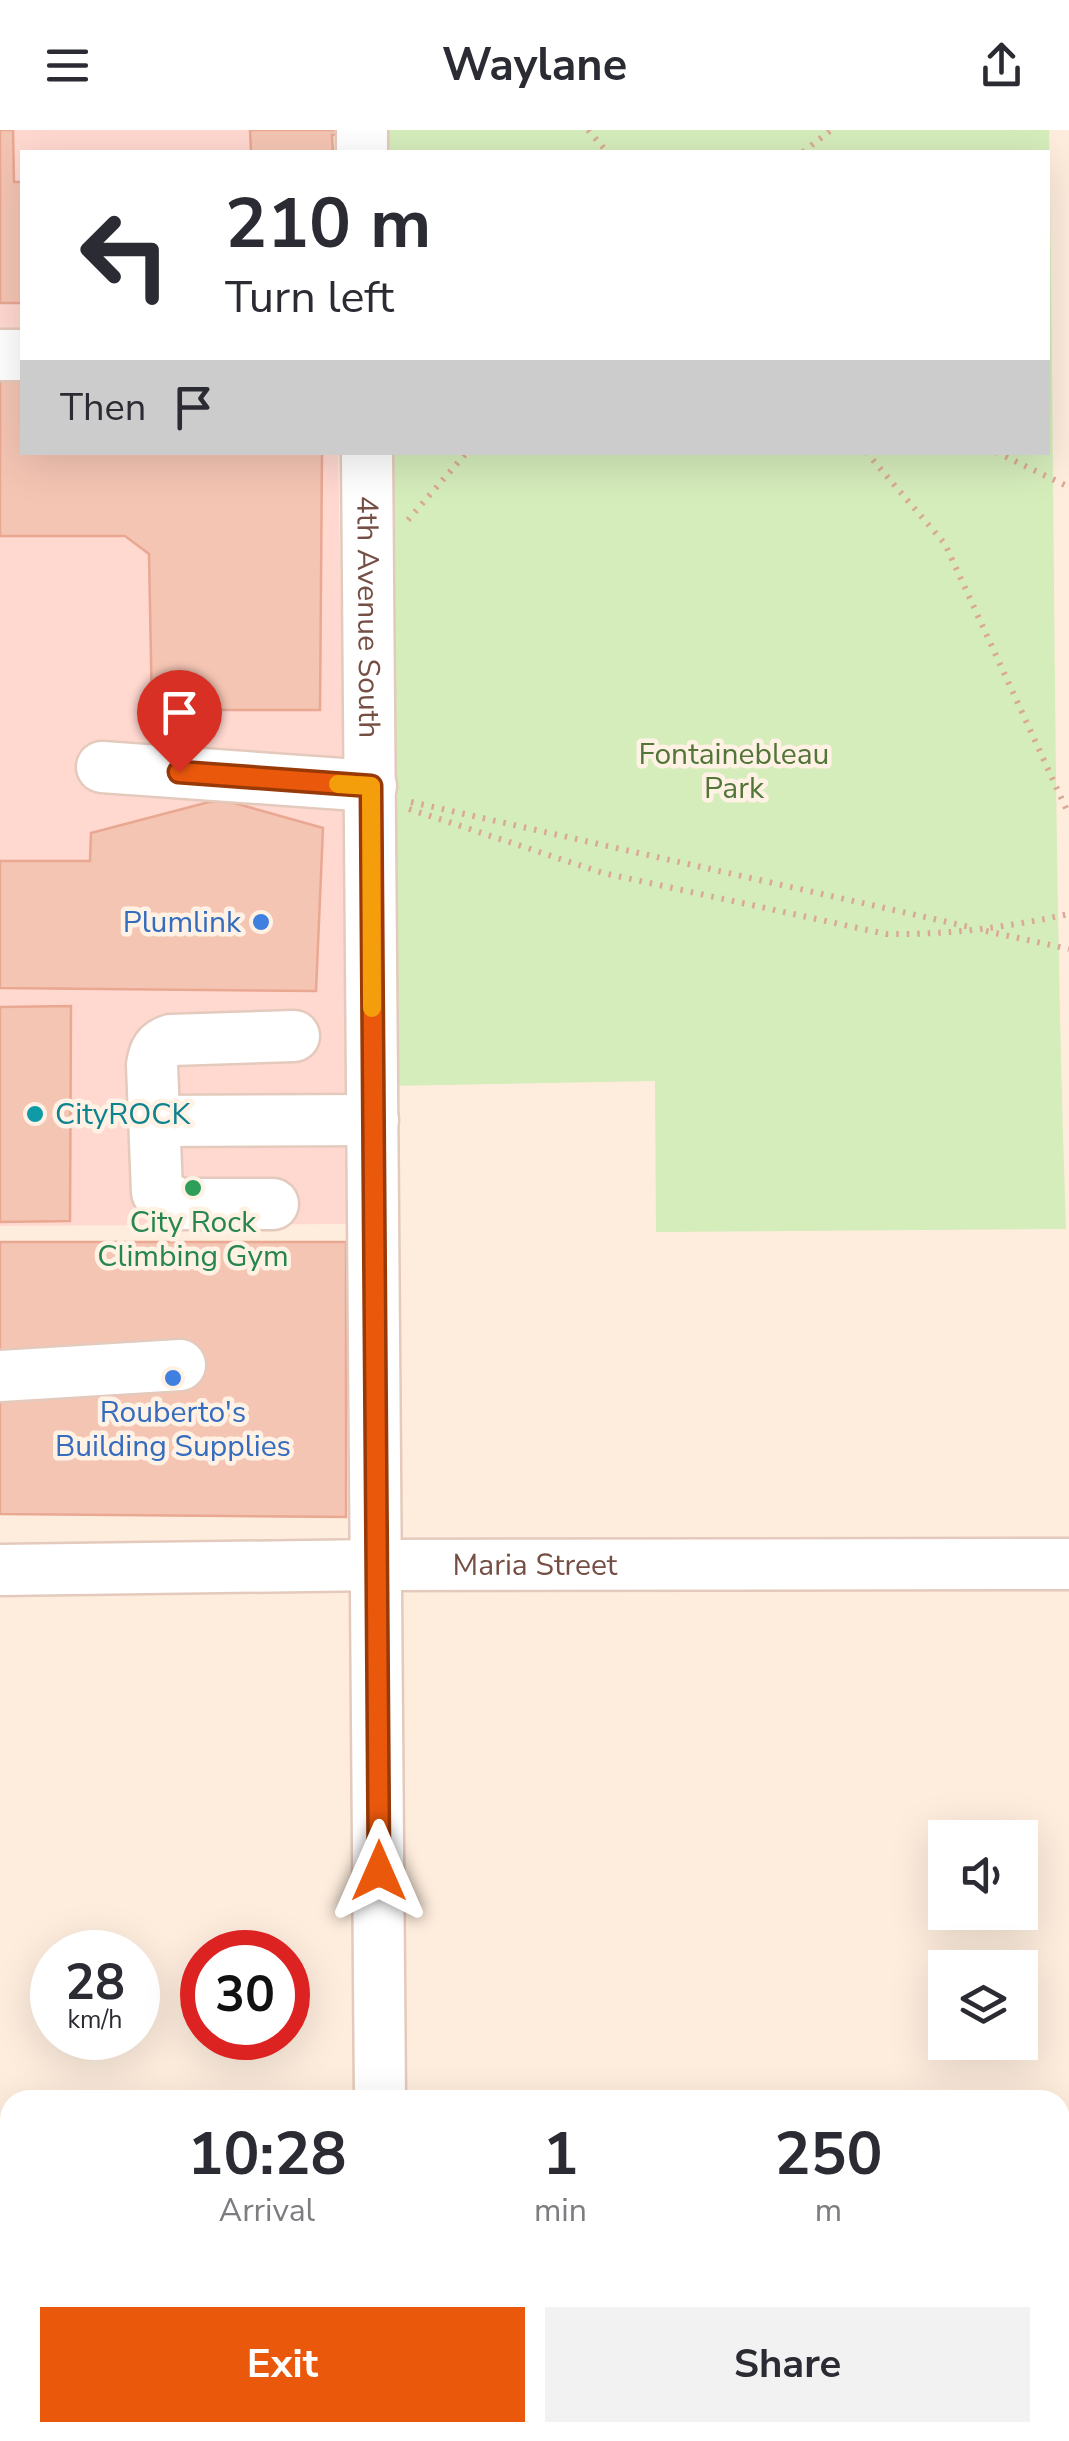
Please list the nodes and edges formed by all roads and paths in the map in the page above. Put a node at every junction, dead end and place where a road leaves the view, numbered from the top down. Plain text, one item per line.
1 (588, 130) edge
2 (831, 130) edge
3 (605, 150) edge
4 (806, 150) edge
5 (367, 455) edge
6 (464, 455) edge
7 (869, 455) edge
8 (1002, 455) edge
9 (1069, 487) edge
10 (368, 566) junction
11 (102, 767) dead end
12 (371, 792) junction
13 (1069, 816) edge
14 (1069, 914) edge
15 (981, 930) junction
16 (1069, 949) edge
17 (294, 1036) dead end
18 (373, 1120) junction
19 (154, 1121) junction
20 (273, 1204) dead end
21 (180, 1365) dead end
22 (0, 1376) edge
23 (1069, 1564) edge
24 (378, 1565) junction
25 (0, 1570) edge
26 (380, 2090) edge

1 - 3 path
2 - 4 path
5 - 10 street, 4th Avenue South
6 - 10 path
7 - 13 path
8 - 9 path
10 - 12 street, 4th Avenue South
11 - 12 street
12 - 15 path
12 - 15 path
12 - 18 street, 4th Avenue South
14 - 15 path
15 - 16 path
17 - 19 street
18 - 19 street
18 - 24 street, 4th Avenue South
19 - 20 street
21 - 22 street
23 - 24 street, Maria Street
24 - 25 street, Maria Street
24 - 26 street, 4th Avenue South

